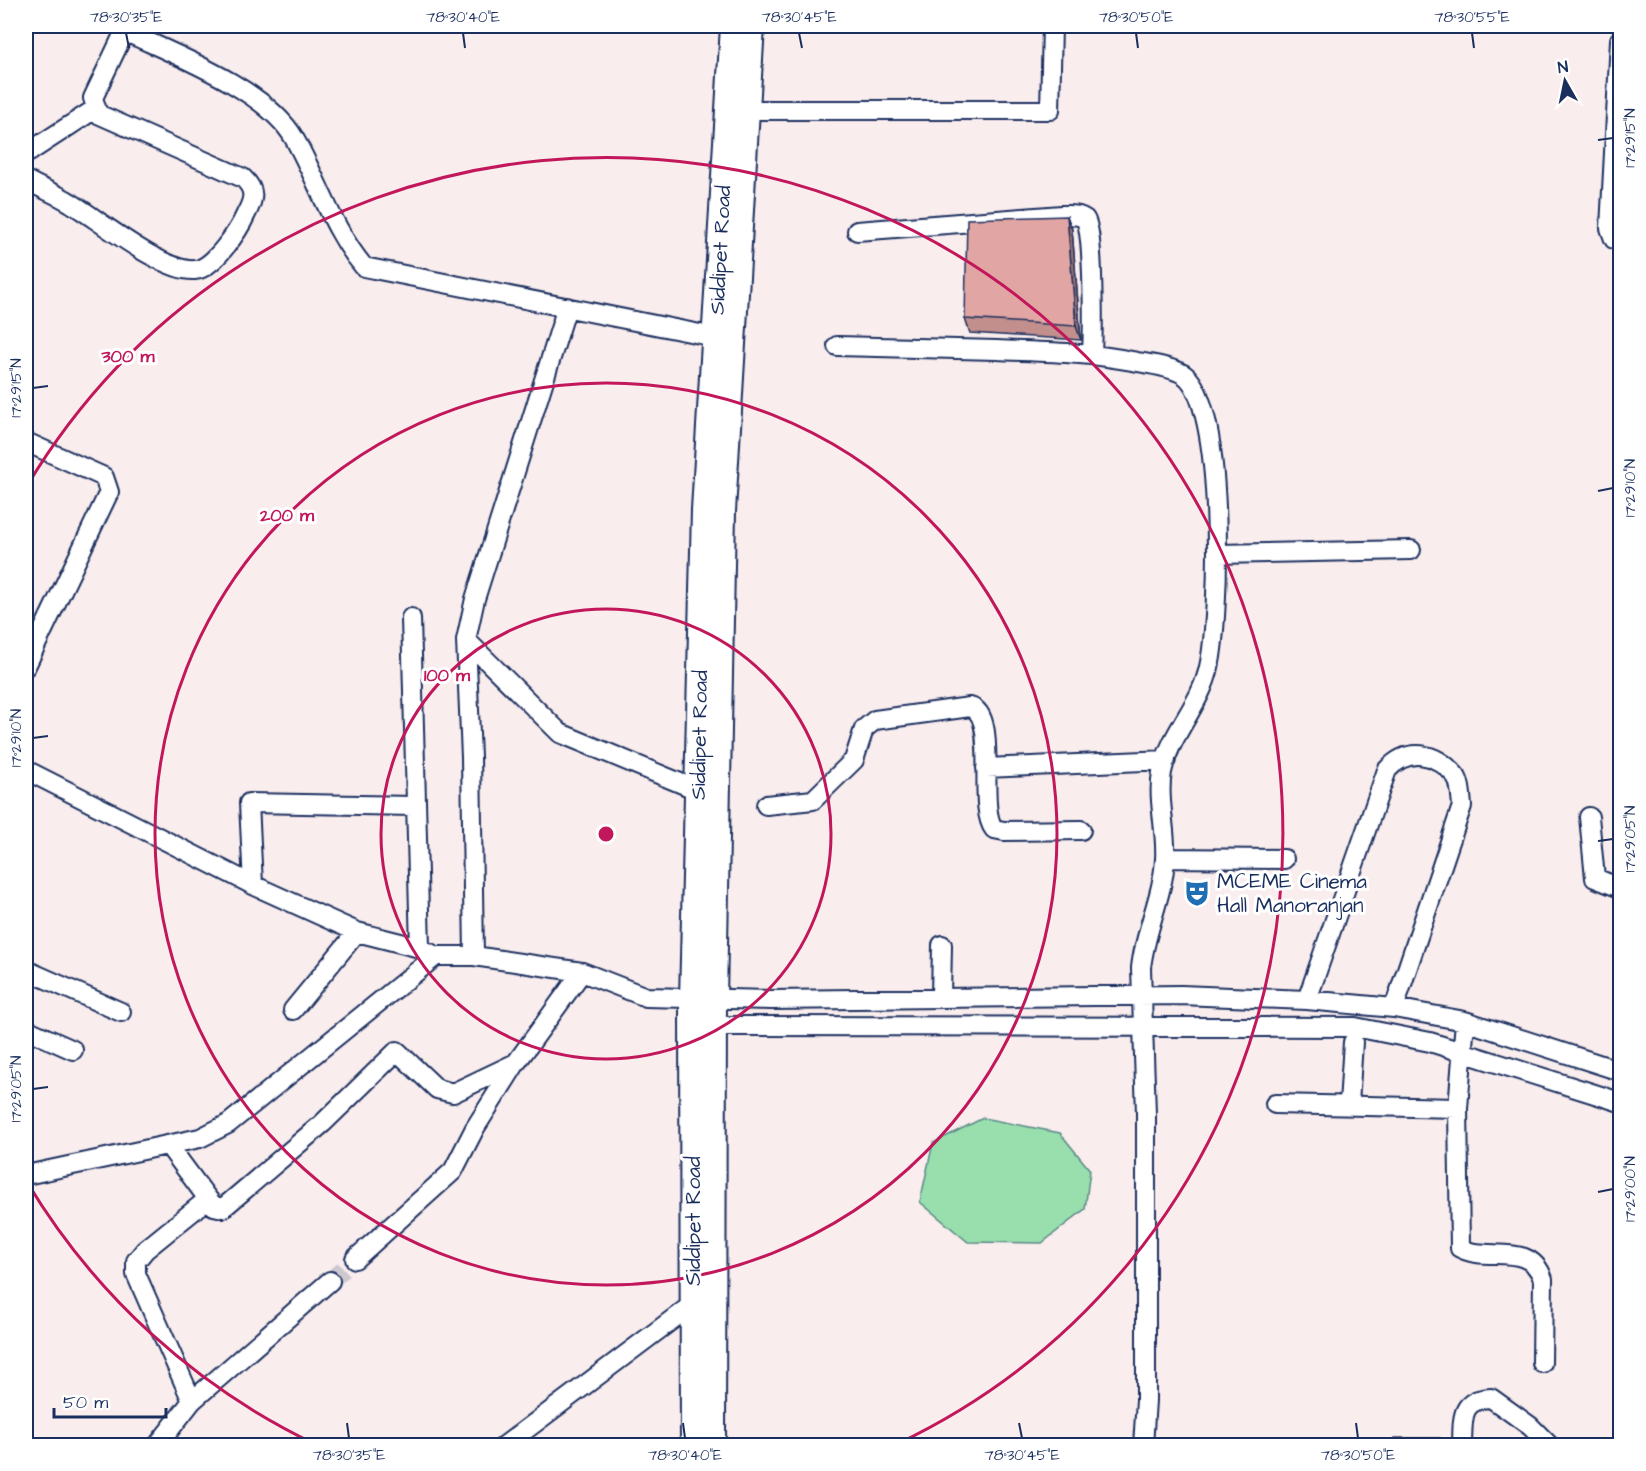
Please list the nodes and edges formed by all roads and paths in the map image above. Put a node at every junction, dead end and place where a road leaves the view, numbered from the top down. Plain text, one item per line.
1 (734, 26) edge
2 (752, 26) edge
3 (1052, 26) edge
4 (1620, 40) edge
5 (95, 110) junction
6 (747, 110) junction
7 (26, 154) edge
8 (26, 180) edge
9 (857, 231) dead end
10 (1620, 238) edge
11 (567, 307) junction
12 (715, 337) junction
13 (837, 346) dead end
14 (1092, 353) junction
15 (26, 442) edge
16 (1412, 550) dead end
17 (1218, 555) junction
18 (411, 618) dead end
19 (466, 640) junction
20 (26, 666) edge
21 (1166, 760) junction
22 (986, 768) junction
23 (26, 770) edge
24 (697, 790) junction
25 (766, 805) dead end
26 (414, 806) junction
27 (1589, 817) dead end
28 (1081, 830) dead end
29 (1165, 858) junction
30 (1284, 859) dead end
31 (254, 885) junction
32 (1620, 888) edge
33 (357, 932) junction
34 (942, 945) dead end
35 (428, 952) junction
36 (474, 956) junction
37 (26, 970) edge
38 (582, 972) junction
39 (1143, 995) junction
40 (1038, 996) junction
41 (918, 997) junction
42 (941, 997) junction
43 (703, 999) junction
44 (1307, 1000) junction
45 (1394, 1008) junction
46 (293, 1010) dead end
47 (121, 1012) dead end
48 (1466, 1021) junction
49 (703, 1026) junction
50 (917, 1027) junction
51 (1040, 1028) junction
52 (1144, 1028) junction
53 (26, 1029) edge
54 (1353, 1042) dead end
55 (73, 1050) dead end
56 (1463, 1052) junction
57 (516, 1063) junction
58 (1620, 1071) edge
59 (1620, 1102) edge
60 (1275, 1104) dead end
61 (1349, 1104) junction
62 (1458, 1108) junction
63 (168, 1145) junction
64 (26, 1175) edge
65 (208, 1199) junction
66 (355, 1259) tunnel mouth
67 (330, 1281) tunnel mouth
68 (693, 1304) junction
69 (1542, 1363) dead end
70 (192, 1401) junction
71 (157, 1446) edge
72 (504, 1446) edge
73 (693, 1446) edge
74 (713, 1446) edge
75 (1143, 1446) edge
76 (1462, 1446) edge
77 (1550, 1446) edge

1 - 12 main road, Siddipet Road
2 - 6 main road, Siddipet Road
3 - 6 street
4 - 10 street
5 - 7 street
5 - 8 street
5 - 11 street
6 - 43 main road, Siddipet Road
9 - 14 street
11 - 12 street
11 - 19 street
12 - 24 main road, Siddipet Road
13 - 14 street
14 - 17 street
15 - 20 street
16 - 17 street
17 - 21 street
18 - 26 street
19 - 24 street
19 - 36 street
21 - 22 street
21 - 29 street
22 - 25 street
22 - 28 street
23 - 31 street
24 - 43 main road, Siddipet Road
26 - 31 street
26 - 35 street
27 - 32 street
29 - 30 street
29 - 39 street
31 - 33 street
33 - 35 street
33 - 46 street
34 - 42 street
35 - 36 street
35 - 63 street
36 - 38 street
37 - 47 street
38 - 43 street
38 - 57 street
39 - 40 street
39 - 44 street
39 - 52 street
40 - 42 street
40 - 51 street
41 - 42 street
41 - 43 street
41 - 50 street
43 - 49 main road, Siddipet Road
44 - 45 street
44 - 45 street
45 - 48 street
48 - 56 street
48 - 58 street
49 - 50 street
49 - 68 main road, Siddipet Road
49 - 74 main road, Siddipet Road
50 - 51 street
51 - 52 street
52 - 56 street
52 - 75 street
53 - 55 street
54 - 61 street
56 - 59 street
56 - 62 street
57 - 65 street
57 - 66 street
60 - 61 street
61 - 62 street
62 - 69 street
63 - 64 street
63 - 65 street
65 - 70 street
67 - 70 street
68 - 72 street
68 - 73 main road, Siddipet Road
70 - 71 street
76 - 77 street

